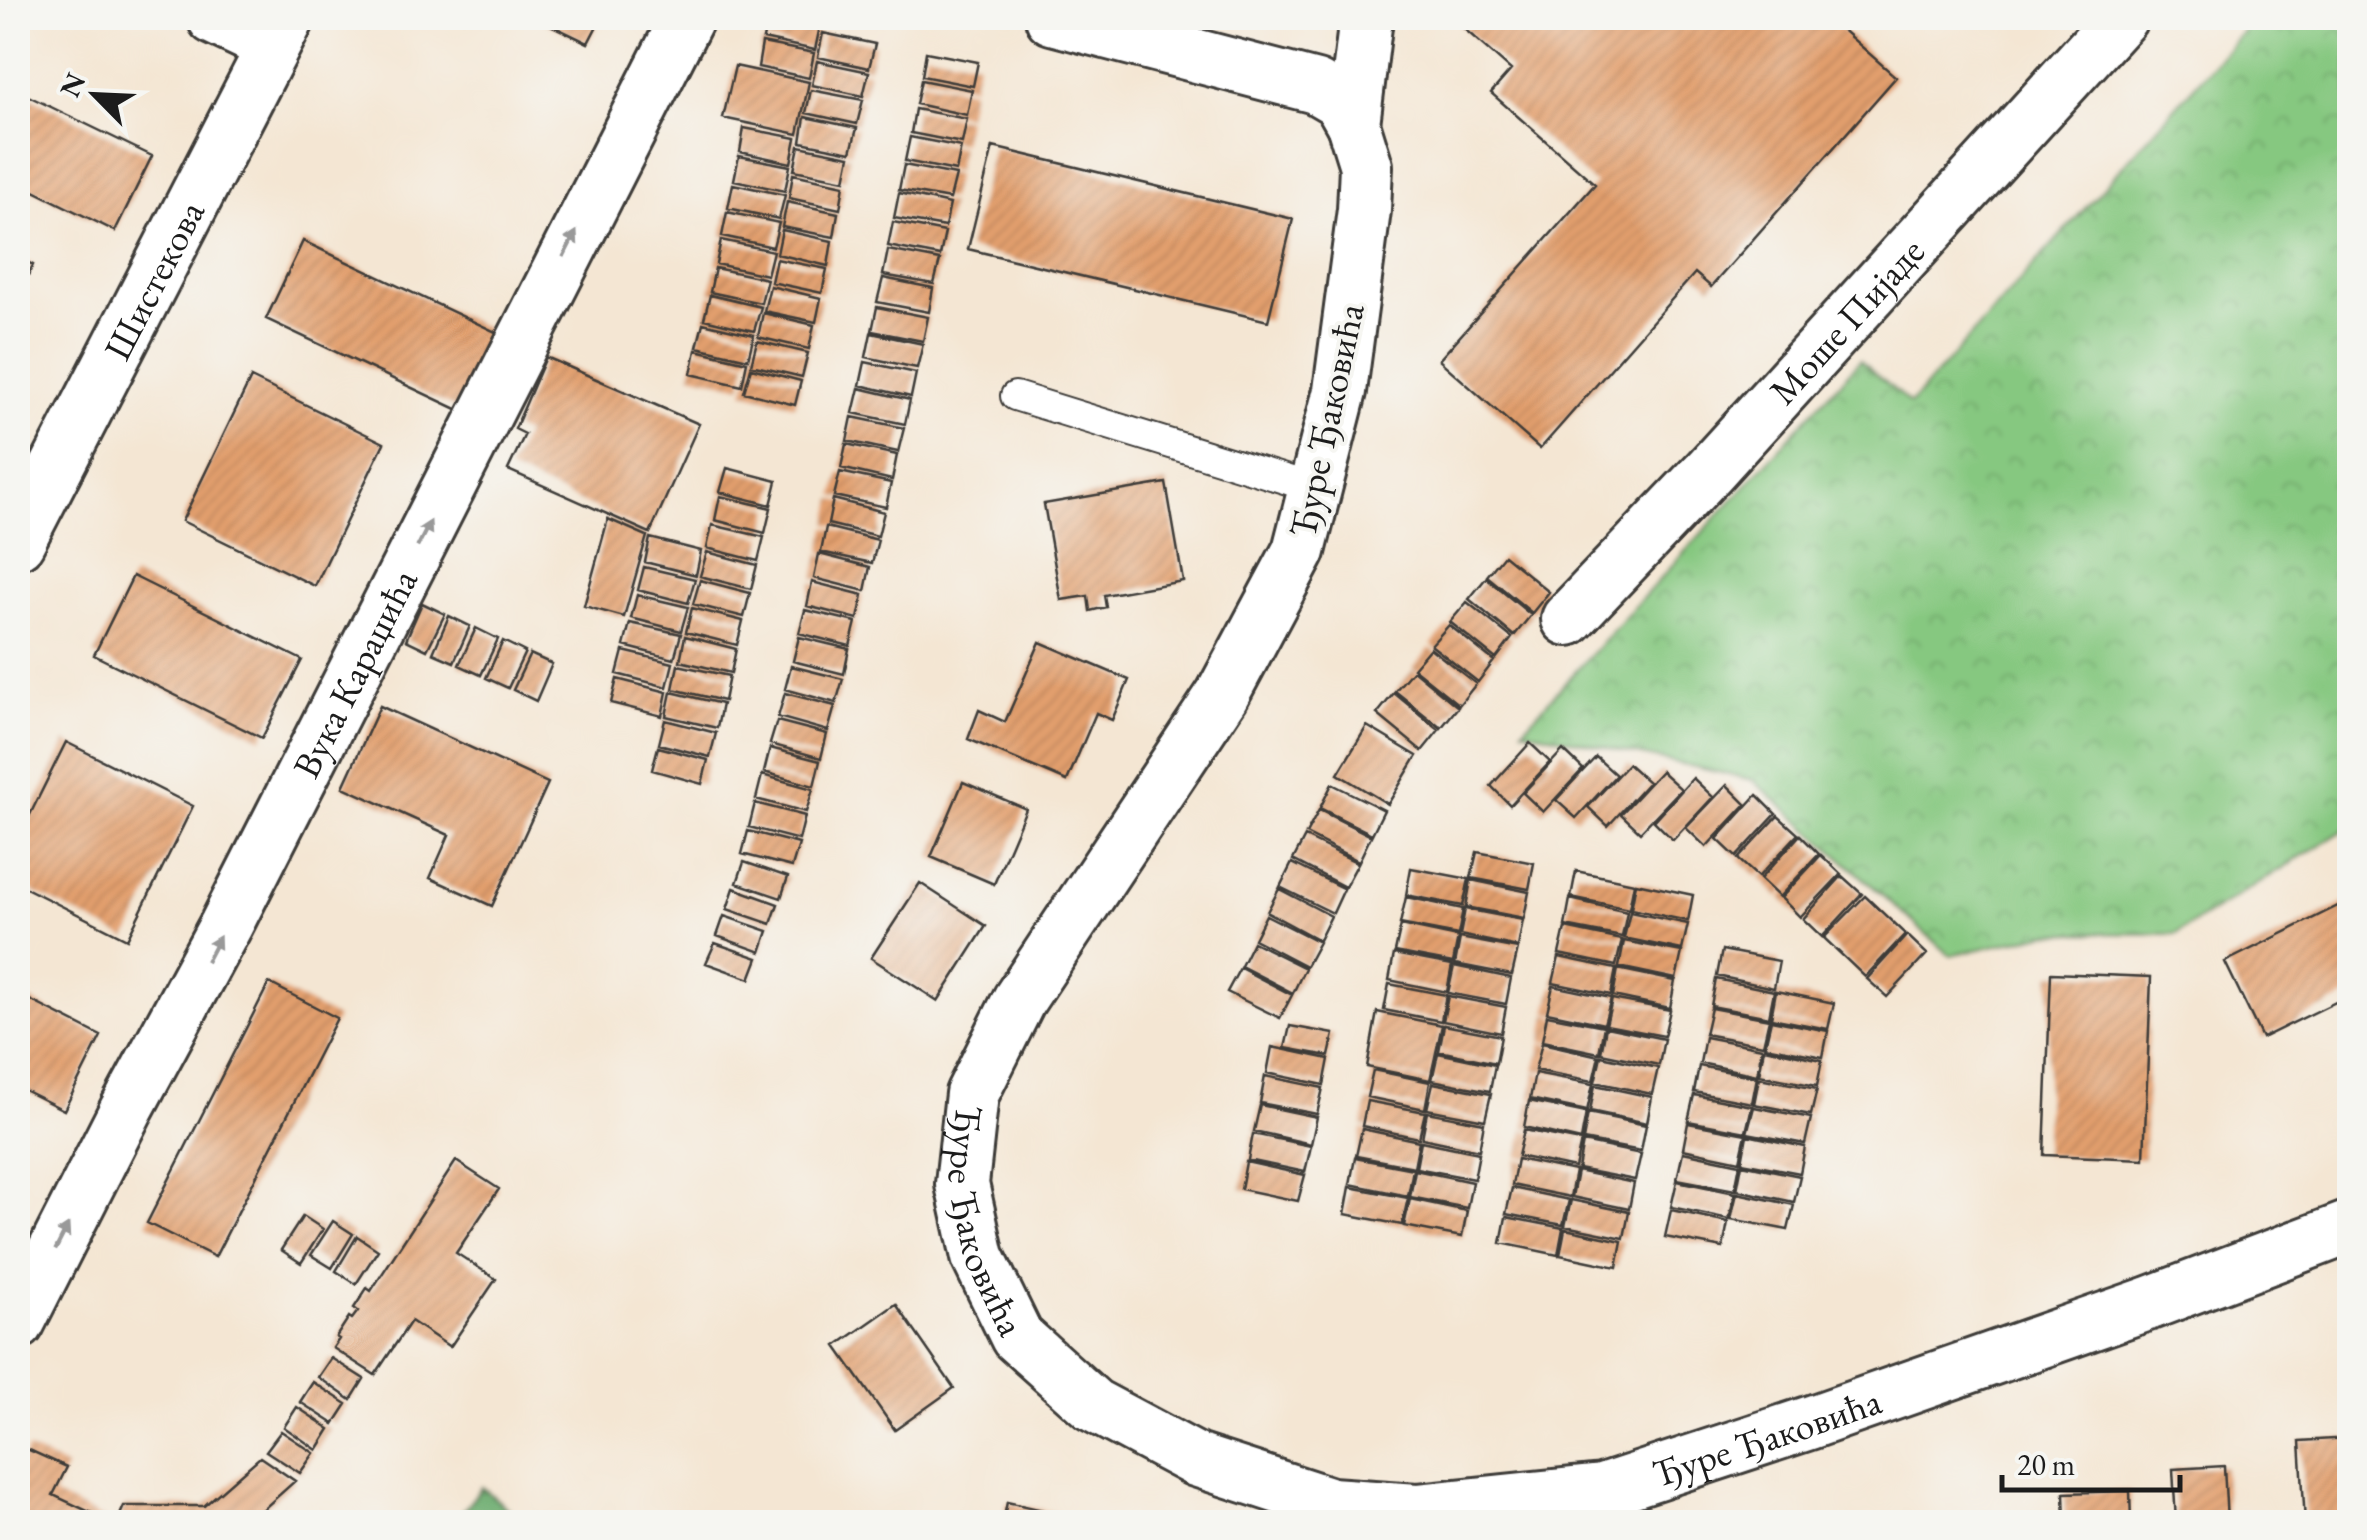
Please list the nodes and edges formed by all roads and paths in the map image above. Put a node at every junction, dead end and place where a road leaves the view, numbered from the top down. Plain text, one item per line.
1 (214, 18) edge
2 (687, 18) edge
3 (1052, 18) edge
4 (1366, 18) edge
5 (2121, 18) edge
6 (281, 32) edge
7 (1353, 124) junction
8 (1015, 396) dead end
9 (1317, 489) junction
10 (18, 542) edge
11 (1568, 619) dead end
12 (2350, 1227) edge
13 (18, 1324) edge

1 - 6 street
13 -> 2 street, Вука Караџића
3 - 7 street
4 - 7 street, Ђуре Ђаковића
5 - 11 street, Моше Пијаде
6 - 10 street, Шистекова
7 - 9 street, Ђуре Ђаковића
8 - 9 lane
9 - 12 street, Ђуре Ђаковића

